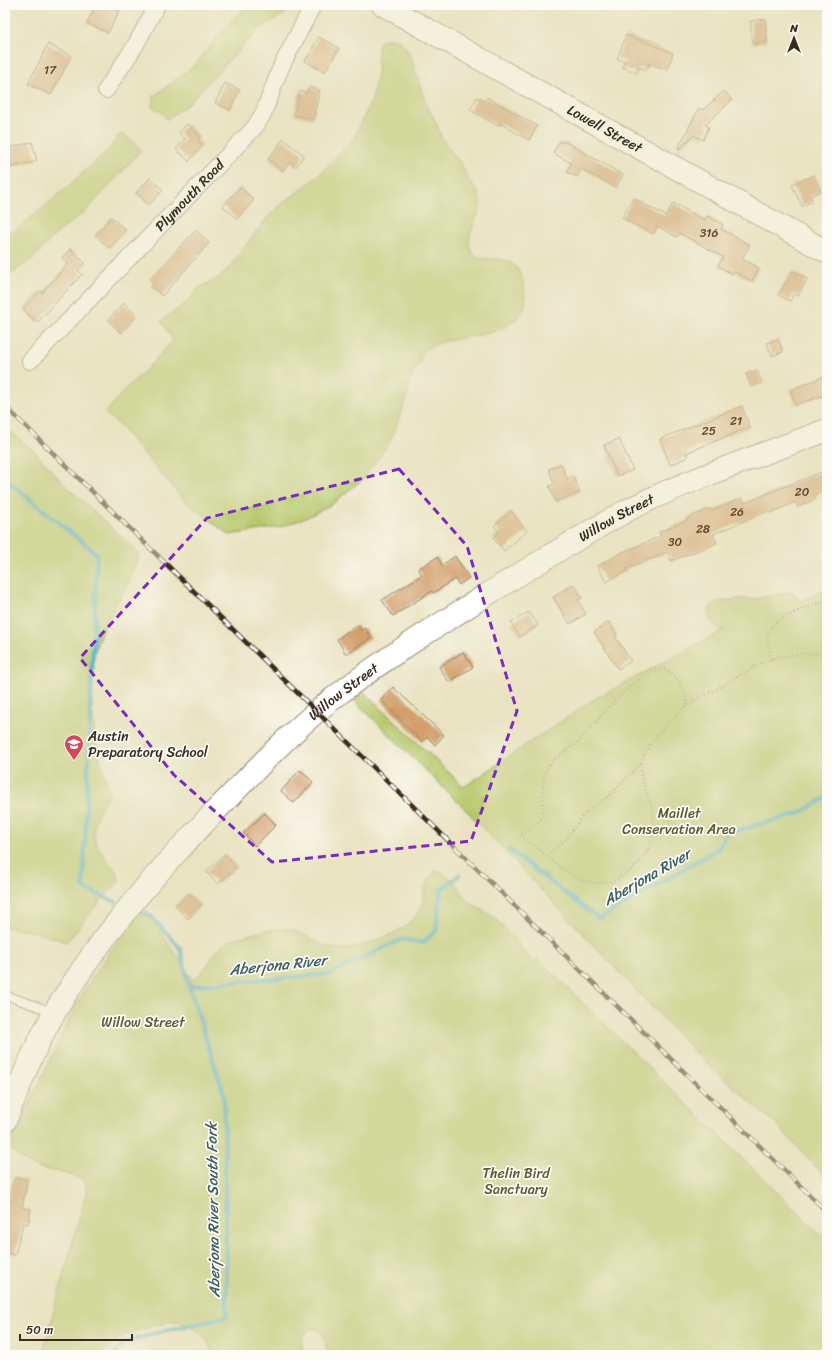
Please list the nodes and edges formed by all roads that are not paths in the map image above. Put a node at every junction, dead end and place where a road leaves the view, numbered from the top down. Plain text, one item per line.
1 (157, 5) edge
2 (313, 5) edge
3 (383, 5) edge
4 (106, 90) dead end
5 (827, 252) edge
6 (30, 361) dead end
7 (827, 430) edge
8 (5, 995) edge
9 (54, 1012) junction
10 (5, 1121) edge

1 - 4 street
2 - 6 street, Plymouth Road
3 - 5 main road, Lowell Street
7 - 9 main road, Willow Street
8 - 9 lane
9 - 10 main road, Willow Street

